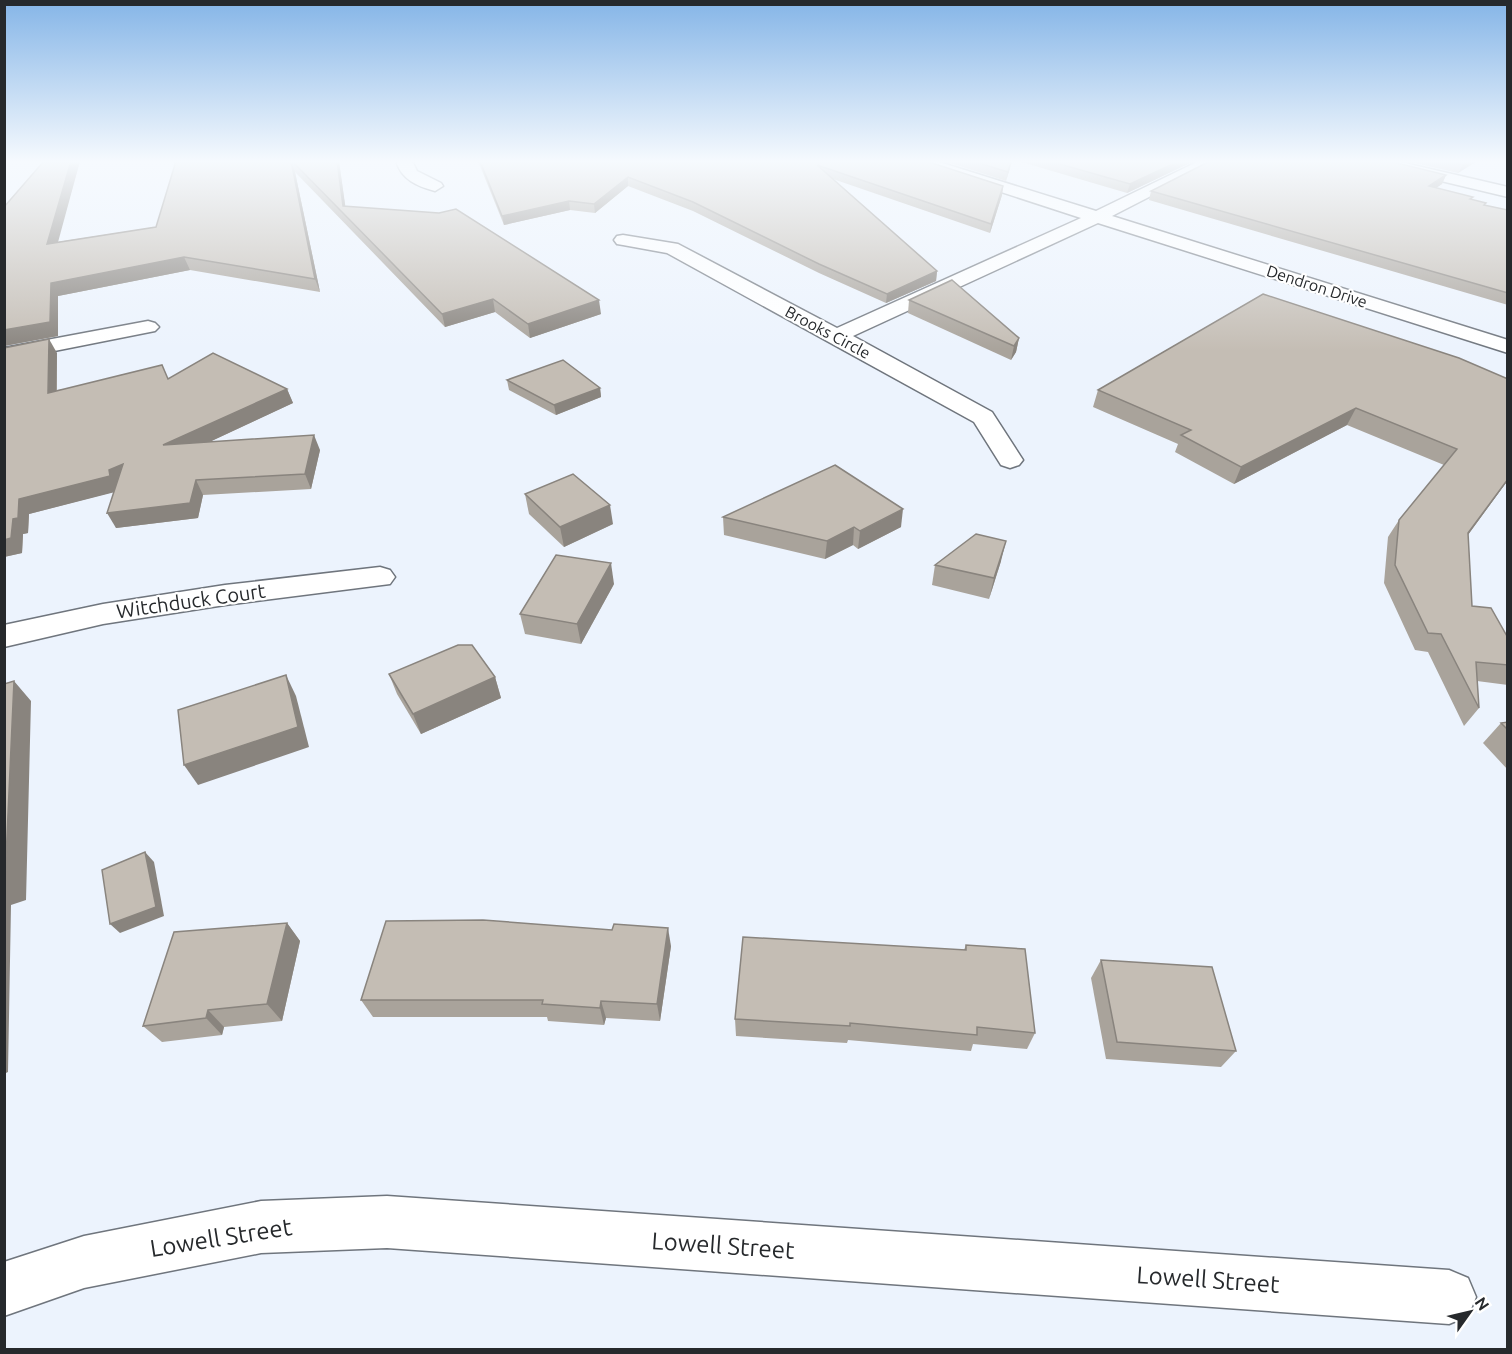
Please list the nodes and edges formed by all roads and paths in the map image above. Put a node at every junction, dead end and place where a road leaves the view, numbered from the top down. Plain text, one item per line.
1 (1081, 224) edge
2 (1120, 224) edge
3 (623, 240) dead end
4 (148, 327) dead end
5 (836, 336) junction
6 (1508, 346) edge
7 (4, 356) edge
8 (1010, 460) dead end
9 (380, 577) dead end
10 (4, 636) edge
11 (4, 1289) edge
12 (1449, 1297) dead end

1 - 5 street
2 - 6 street, Dendron Drive
3 - 5 street, Brooks Circle
4 - 7 street
5 - 8 street, Brooks Circle
9 - 10 street, Witchduck Court
11 - 12 street, Lowell Street

